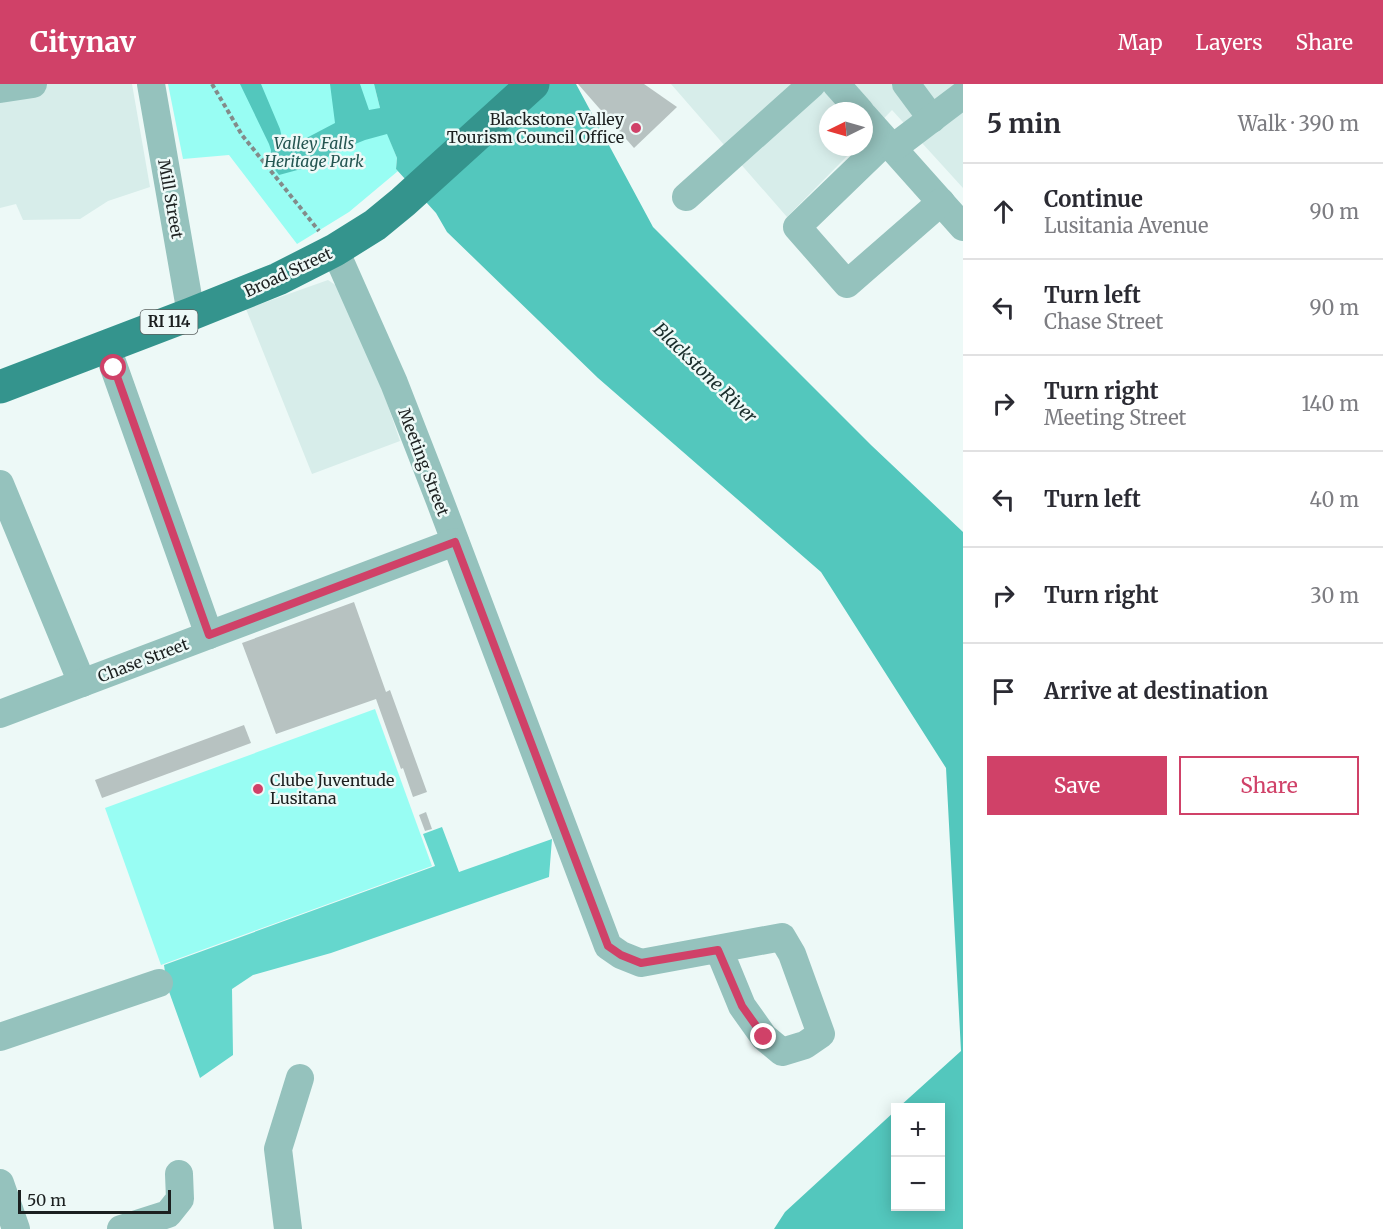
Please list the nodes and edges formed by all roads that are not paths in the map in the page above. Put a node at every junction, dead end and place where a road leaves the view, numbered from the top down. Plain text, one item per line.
1 (33, 84) edge
2 (151, 84) edge
3 (533, 84) edge
4 (812, 84) edge
5 (836, 84) edge
6 (906, 84) edge
7 (0, 89) edge
8 (963, 95) edge
9 (852, 102) edge
10 (932, 118) junction
11 (873, 126) edge
12 (890, 145) junction
13 (686, 196) dead end
14 (941, 202) junction
15 (963, 227) edge
16 (335, 250) junction
17 (191, 314) junction
18 (106, 345) junction
19 (0, 387) edge
20 (0, 484) edge
21 (455, 542) junction
22 (209, 635) junction
23 (82, 683) junction
24 (0, 714) edge
25 (718, 950) dead end
26 (159, 983) dead end
27 (0, 1037) edge
28 (300, 1078) dead end
29 (178, 1174) dead end
30 (0, 1183) edge
31 (10, 1224) edge
32 (121, 1229) edge
33 (288, 1229) edge

1 - 7 street
2 - 17 street, Mill Street
3 - 16 main road, Broad Street / RI 114
4 - 13 street
5 - 9 street
6 - 10 street
8 - 10 street
10 - 12 street
11 - 12 street
12 - 14 street
12 - 14 street
14 - 15 street
16 - 17 main road, Broad Street / RI 114
16 - 21 street, Meeting Street
17 - 18 main road, Broad Street / RI 114
18 - 19 main road, Broad Street / RI 114
18 - 22 street
20 - 23 street
21 - 22 street, Chase Street
21 - 25 street, Meeting Street
22 - 23 street, Chase Street
23 - 24 street, Chase Street
26 - 27 street
28 - 33 street
29 - 32 street
30 - 31 street

